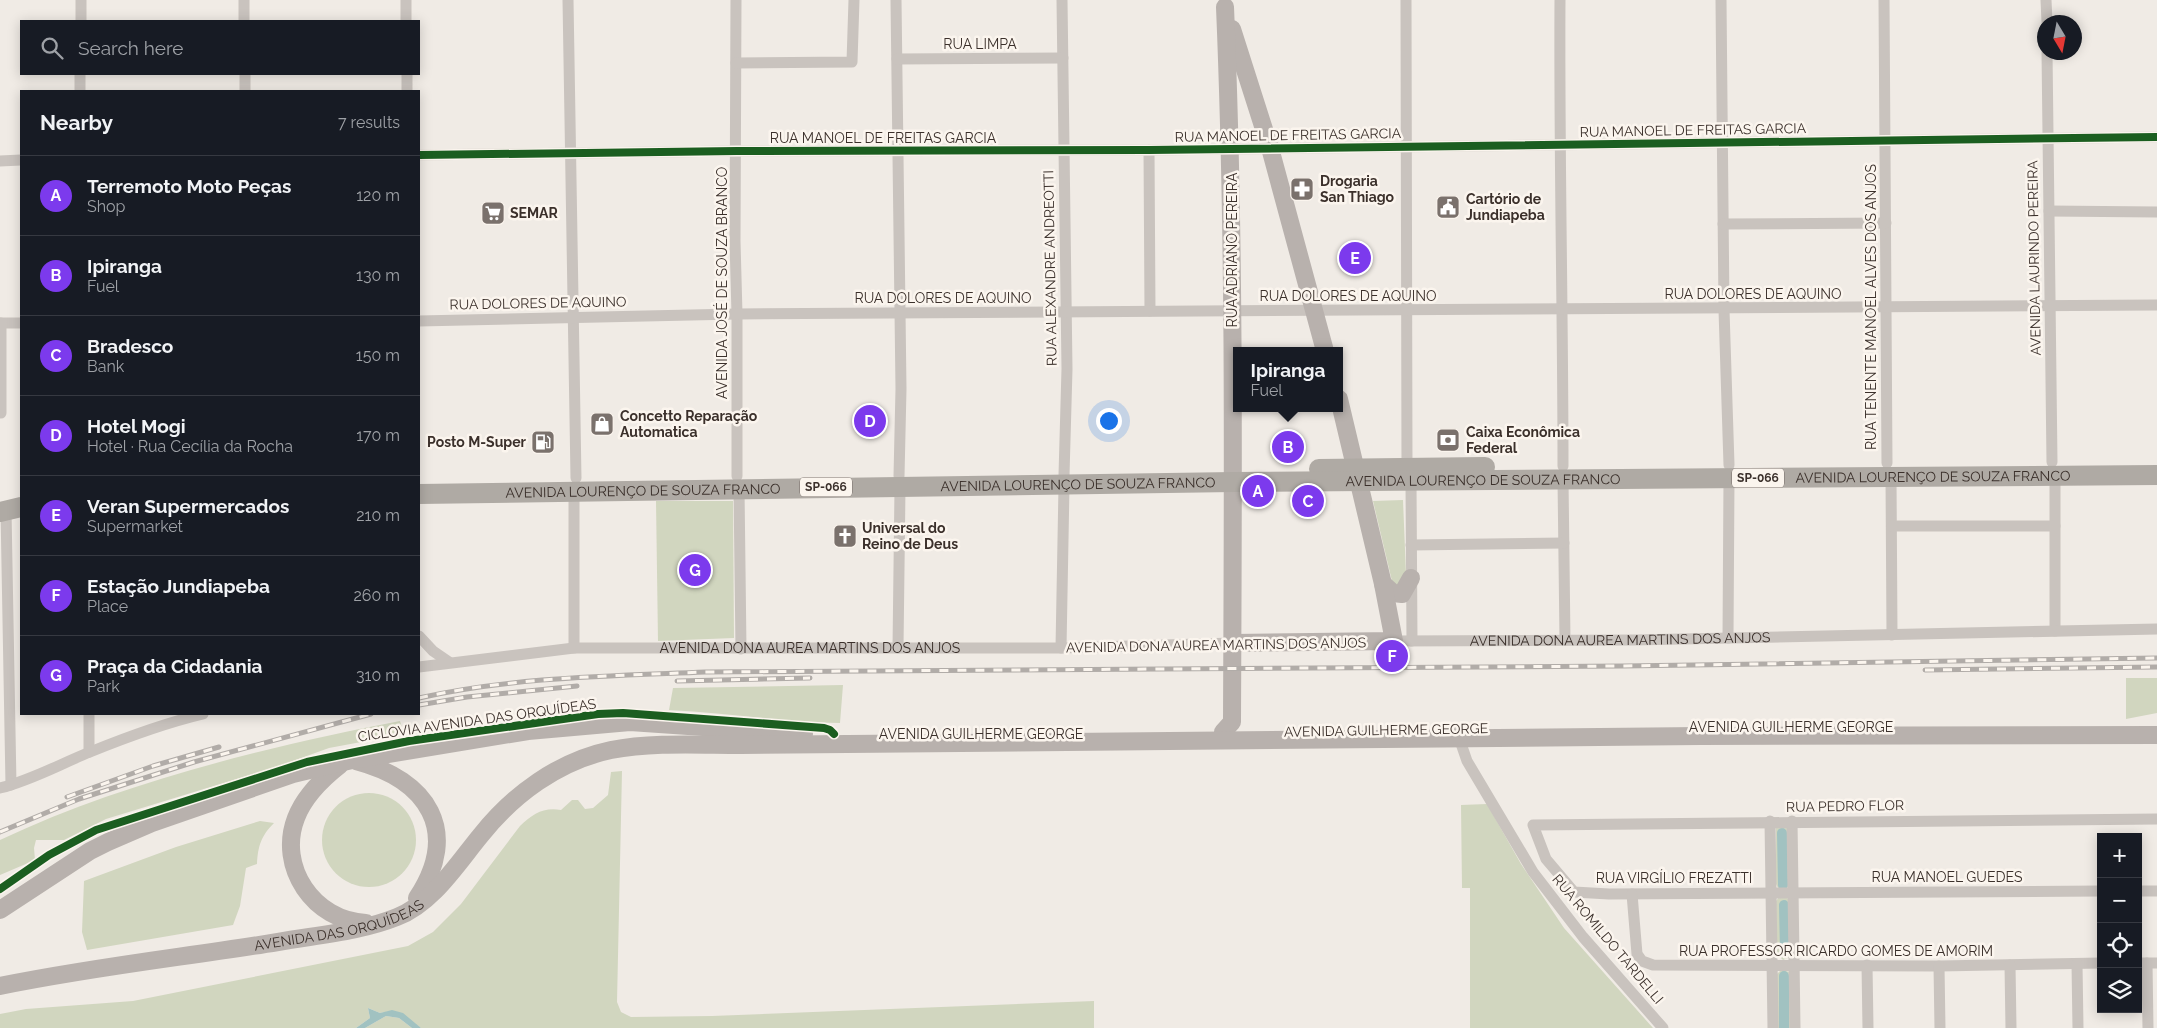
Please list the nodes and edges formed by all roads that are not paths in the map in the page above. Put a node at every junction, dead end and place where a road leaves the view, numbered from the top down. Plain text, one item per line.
1 (81, 0) edge
2 (244, 0) edge
3 (406, 0) edge
4 (568, 0) edge
5 (736, 0) edge
6 (854, 0) edge
7 (896, 0) edge
8 (1062, 0) edge
9 (1406, 0) edge
10 (1560, 0) edge
11 (1721, 0) edge
12 (1884, 0) edge
13 (2046, 0) edge
14 (1224, 4) edge
15 (2047, 15) edge
16 (81, 20) edge
17 (244, 20) edge
18 (406, 20) edge
19 (1063, 58) junction
20 (896, 59) junction
21 (2047, 60) edge
22 (736, 63) junction
23 (80, 75) edge
24 (245, 75) edge
25 (407, 75) edge
26 (80, 90) edge
27 (245, 90) edge
28 (407, 90) edge
29 (2048, 137) junction
30 (2157, 138) edge
31 (1722, 141) junction
32 (1885, 141) junction
33 (1559, 144) junction
34 (1406, 145) junction
35 (1270, 148) junction
36 (1064, 149) junction
37 (1231, 149) junction
38 (898, 150) junction
39 (1148, 150) junction
40 (737, 151) junction
41 (570, 153) junction
42 (420, 155) edge
43 (20, 160) edge
44 (0, 161) edge
45 (2049, 211) junction
46 (2157, 212) edge
47 (1886, 222) junction
48 (1723, 224) junction
49 (2157, 305) edge
50 (2049, 306) junction
51 (1563, 309) junction
52 (1886, 309) junction
53 (1406, 310) junction
54 (1724, 310) junction
55 (1150, 311) junction
56 (1313, 311) junction
57 (1066, 312) junction
58 (1232, 312) junction
59 (738, 314) junction
60 (900, 314) junction
61 (573, 316) junction
62 (420, 321) edge
63 (0, 323) edge
64 (20, 323) edge
65 (1324, 347) edge
66 (1233, 394) edge
67 (1233, 412) edge
68 (1342, 412) edge
69 (1, 413) edge
70 (2157, 462) edge
71 (2054, 469) junction
72 (1889, 470) junction
73 (1729, 472) junction
74 (1563, 473) junction
75 (1409, 475) junction
76 (2157, 475) edge
77 (1234, 476) junction
78 (1358, 476) junction
79 (420, 480) edge
80 (1064, 480) junction
81 (738, 482) junction
82 (899, 482) junction
83 (575, 484) junction
84 (20, 494) edge
85 (420, 494) edge
86 (7, 507) edge
87 (1892, 526) junction
88 (2055, 526) junction
89 (1564, 543) junction
90 (1411, 545) junction
91 (1411, 578) junction
92 (1384, 584) junction
93 (2157, 630) edge
94 (2055, 631) junction
95 (1892, 635) junction
96 (420, 637) edge
97 (1728, 638) junction
98 (1565, 640) junction
99 (1403, 641) junction
100 (1233, 643) junction
101 (574, 648) junction
102 (898, 648) junction
103 (1061, 648) junction
104 (741, 649) junction
105 (449, 662) junction
106 (420, 667) edge
107 (89, 715) edge
108 (195, 715) edge
109 (171, 718) edge
110 (2157, 723) edge
111 (1232, 729) junction
112 (1457, 734) junction
113 (2157, 735) edge
114 (620, 749) joint
115 (89, 752) junction
116 (348, 761) junction
117 (6, 786) edge
118 (2157, 818) edge
119 (1770, 821) junction
120 (1792, 821) junction
121 (1533, 825) joint
122 (2097, 891) edge
123 (2142, 891) edge
124 (2157, 891) edge
125 (1772, 893) junction
126 (1793, 893) junction
127 (1632, 894) junction
128 (0, 910) edge
129 (407, 913) junction
130 (388, 920) junction
131 (2097, 963) edge
132 (2147, 963) edge
133 (2010, 964) junction
134 (2077, 964) junction
135 (1867, 965) junction
136 (1772, 966) junction
137 (1794, 966) junction
138 (1939, 966) junction
139 (0, 986) edge
140 (1664, 1028) edge
141 (1773, 1028) edge
142 (1795, 1028) edge
143 (1868, 1028) edge
144 (1940, 1028) edge
145 (2011, 1028) edge
146 (2078, 1028) edge
147 (2148, 1028) edge

1 - 16 street
2 - 17 street
3 - 18 street
4 - 41 street
5 - 22 street, AVENIDA JOSÉ DE SOUZA BRANCO
6 - 22 street
7 - 20 street
8 - 19 street, RUA ALEXANDRE ANDREOTTI
9 - 34 street
10 - 33 street
11 - 31 street
12 - 32 street, RUA TENENTE MANOEL ALVES DOS ANJOS
13 - 15 street
14 - 35 main road
14 - 37 main road, RUA ADRIANO PEREIRA
19 - 20 street, RUA LIMPA
19 - 36 street, RUA ALEXANDRE ANDREOTTI
20 - 38 street
21 - 29 street, AVENIDA LAURINDO PEREIRA
22 - 40 street, AVENIDA JOSÉ DE SOUZA BRANCO
23 - 26 street
24 - 27 street
25 - 28 street
29 - 30 street, RUA MANOEL DE FREITAS GARCIA
29 - 32 street, RUA MANOEL DE FREITAS GARCIA
29 - 45 street, AVENIDA LAURINDO PEREIRA
31 - 32 street, RUA MANOEL DE FREITAS GARCIA
31 - 33 street, RUA MANOEL DE FREITAS GARCIA
31 - 48 street
32 - 47 street, RUA TENENTE MANOEL ALVES DOS ANJOS
33 - 34 street, RUA MANOEL DE FREITAS GARCIA
33 - 51 street
34 - 35 street, RUA MANOEL DE FREITAS GARCIA
34 - 53 street
35 - 37 street, RUA MANOEL DE FREITAS GARCIA
35 - 56 main road
36 - 38 street, RUA MANOEL DE FREITAS GARCIA
36 - 39 street, RUA MANOEL DE FREITAS GARCIA
36 - 57 street, RUA ALEXANDRE ANDREOTTI
37 - 39 street, RUA MANOEL DE FREITAS GARCIA
37 - 58 main road, RUA ADRIANO PEREIRA
38 - 40 street, RUA MANOEL DE FREITAS GARCIA
38 - 60 street
39 - 55 street
40 - 41 street, RUA MANOEL DE FREITAS GARCIA
40 - 59 street, AVENIDA JOSÉ DE SOUZA BRANCO
41 - 42 street, RUA MANOEL DE FREITAS GARCIA
41 - 61 street
43 - 44 street
45 - 46 street
45 - 50 street, AVENIDA LAURINDO PEREIRA
47 - 48 street
47 - 52 street, RUA TENENTE MANOEL ALVES DOS ANJOS
48 - 54 street
49 - 50 street, RUA DOLORES DE AQUINO
50 - 52 street, RUA DOLORES DE AQUINO
50 - 71 street, AVENIDA LAURINDO PEREIRA
51 - 53 street, RUA DOLORES DE AQUINO
51 - 54 street, RUA DOLORES DE AQUINO
51 - 74 street
52 - 54 street, RUA DOLORES DE AQUINO
52 - 72 street, RUA TENENTE MANOEL ALVES DOS ANJOS
53 - 56 street, RUA DOLORES DE AQUINO
53 - 75 street
54 - 73 street
55 - 57 street, RUA DOLORES DE AQUINO
55 - 58 street, RUA DOLORES DE AQUINO
56 - 58 street, RUA DOLORES DE AQUINO
56 - 65 main road
57 - 60 street, RUA DOLORES DE AQUINO
57 - 80 street, RUA ALEXANDRE ANDREOTTI
58 - 66 main road, RUA ADRIANO PEREIRA
59 - 60 street, RUA DOLORES DE AQUINO
59 - 61 street, RUA DOLORES DE AQUINO
59 - 81 street, AVENIDA JOSÉ DE SOUZA BRANCO
60 - 82 street
61 - 62 street, RUA DOLORES DE AQUINO
61 - 83 street
63 - 64 street
63 - 69 street
67 - 77 main road, RUA ADRIANO PEREIRA
68 - 78 main road
70 - 71 highway, AVENIDA LOURENÇO DE SOUZA FRANCO / SP-066
71 - 72 highway, AVENIDA LOURENÇO DE SOUZA FRANCO / SP-066
71 - 76 highway, AVENIDA LOURENÇO DE SOUZA FRANCO / SP-066
71 - 88 street, AVENIDA LAURINDO PEREIRA
72 - 73 highway, AVENIDA LOURENÇO DE SOUZA FRANCO / SP-066
72 - 87 street, RUA TENENTE MANOEL ALVES DOS ANJOS
73 - 74 highway, AVENIDA LOURENÇO DE SOUZA FRANCO / SP-066
73 - 97 street
74 - 75 highway, AVENIDA LOURENÇO DE SOUZA FRANCO / SP-066
74 - 89 street
75 - 78 highway, AVENIDA LOURENÇO DE SOUZA FRANCO / SP-066
75 - 90 street
77 - 78 highway, AVENIDA LOURENÇO DE SOUZA FRANCO / SP-066
77 - 80 highway, AVENIDA LOURENÇO DE SOUZA FRANCO / SP-066
77 - 100 main road, RUA ADRIANO PEREIRA
78 - 92 main road
79 - 83 highway, AVENIDA LOURENÇO DE SOUZA FRANCO / SP-066
80 - 82 highway, AVENIDA LOURENÇO DE SOUZA FRANCO / SP-066
80 - 103 street, RUA ALEXANDRE ANDREOTTI
81 - 82 highway, AVENIDA LOURENÇO DE SOUZA FRANCO / SP-066
81 - 83 highway, AVENIDA LOURENÇO DE SOUZA FRANCO / SP-066
81 - 104 street, AVENIDA JOSÉ DE SOUZA BRANCO
82 - 102 street
83 - 85 highway, AVENIDA LOURENÇO DE SOUZA FRANCO / SP-066
83 - 101 street
84 - 86 highway
86 - 117 street
87 - 88 street
87 - 95 street, RUA TENENTE MANOEL ALVES DOS ANJOS
88 - 94 street, AVENIDA LAURINDO PEREIRA
89 - 90 street
89 - 98 street
90 - 91 street
91 - 92 main road
91 - 99 street
92 - 99 main road
93 - 94 street, AVENIDA DONA AUREA MARTINS DOS ANJOS
94 - 95 street, AVENIDA DONA AUREA MARTINS DOS ANJOS
95 - 97 street, AVENIDA DONA AUREA MARTINS DOS ANJOS
96 - 105 street
97 - 98 street, AVENIDA DONA AUREA MARTINS DOS ANJOS
98 - 99 street, AVENIDA DONA AUREA MARTINS DOS ANJOS
99 - 100 main road, AVENIDA DONA AUREA MARTINS DOS ANJOS
100 - 103 street, AVENIDA DONA AUREA MARTINS DOS ANJOS
100 - 111 main road, RUA ADRIANO PEREIRA
101 - 104 street, AVENIDA DONA AUREA MARTINS DOS ANJOS
101 - 105 street, AVENIDA DONA AUREA MARTINS DOS ANJOS
102 - 103 street, AVENIDA DONA AUREA MARTINS DOS ANJOS
102 - 104 street, AVENIDA DONA AUREA MARTINS DOS ANJOS
105 - 106 street, AVENIDA DONA AUREA MARTINS DOS ANJOS
107 - 115 street
108 - 109 street
109 - 115 street
110 - 112 main road, AVENIDA GUILHERME GEORGE
111 - 112 main road, AVENIDA GUILHERME GEORGE
111 - 116 main road, AVENIDA GUILHERME GEORGE
112 - 113 main road, AVENIDA GUILHERME GEORGE
112 - 114 main road, AVENIDA GUILHERME GEORGE
112 - 140 street, RUA ROMILDO TARDELLI
114 - 129 main road, AVENIDA DAS ORQUÍDEAS
115 - 117 street
116 - 128 main road
116 - 129 main road
116 - 130 main road
118 - 120 street, RUA PEDRO FLOR
119 - 120 street, RUA PEDRO FLOR
119 - 121 street, RUA PEDRO FLOR
119 - 125 street
120 - 126 street
121 - 127 street, RUA VIRGÍLIO FREZATTI
122 - 126 street, RUA MANOEL GUEDES
123 - 124 street
125 - 126 street, RUA VIRGÍLIO FREZATTI
125 - 127 street, RUA VIRGÍLIO FREZATTI
125 - 136 street
126 - 137 street
127 - 136 street, RUA PROFESSOR RICARDO GOMES DE AMORIM
129 - 130 main road, AVENIDA DAS ORQUÍDEAS
130 - 139 main road, AVENIDA DAS ORQUÍDEAS
131 - 134 street, RUA PROFESSOR RICARDO GOMES DE AMORIM
132 - 147 street
133 - 134 street, RUA PROFESSOR RICARDO GOMES DE AMORIM
133 - 138 street, RUA PROFESSOR RICARDO GOMES DE AMORIM
133 - 145 street
134 - 146 street
135 - 137 street, RUA PROFESSOR RICARDO GOMES DE AMORIM
135 - 138 street, RUA PROFESSOR RICARDO GOMES DE AMORIM
135 - 143 street
136 - 137 street, RUA PROFESSOR RICARDO GOMES DE AMORIM
136 - 141 street
137 - 142 street
138 - 144 street

